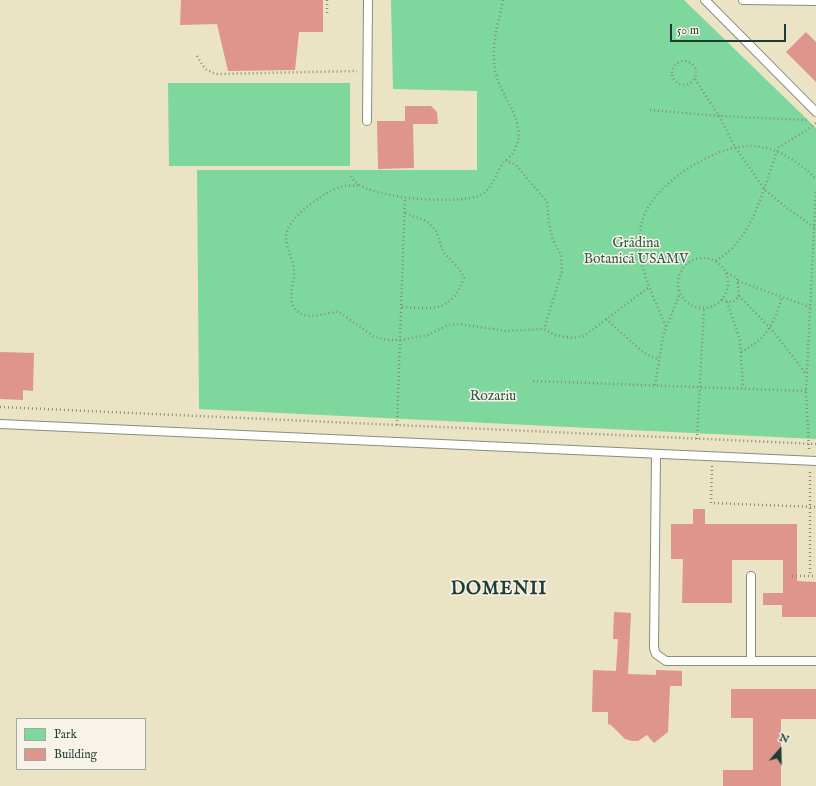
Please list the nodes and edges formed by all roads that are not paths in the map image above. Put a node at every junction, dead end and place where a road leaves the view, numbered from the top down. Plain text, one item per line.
1 (368, 0) edge
2 (704, 0) edge
3 (743, 0) edge
4 (816, 1) edge
5 (816, 112) edge
6 (367, 121) dead end
7 (0, 424) edge
8 (656, 454) junction
9 (813, 461) edge
10 (751, 576) dead end
11 (751, 661) junction
12 (816, 661) edge

1 - 6 lane
2 - 5 lane
3 - 4 lane
7 - 8 lane
8 - 9 lane
8 - 11 lane
10 - 11 lane
11 - 12 lane

